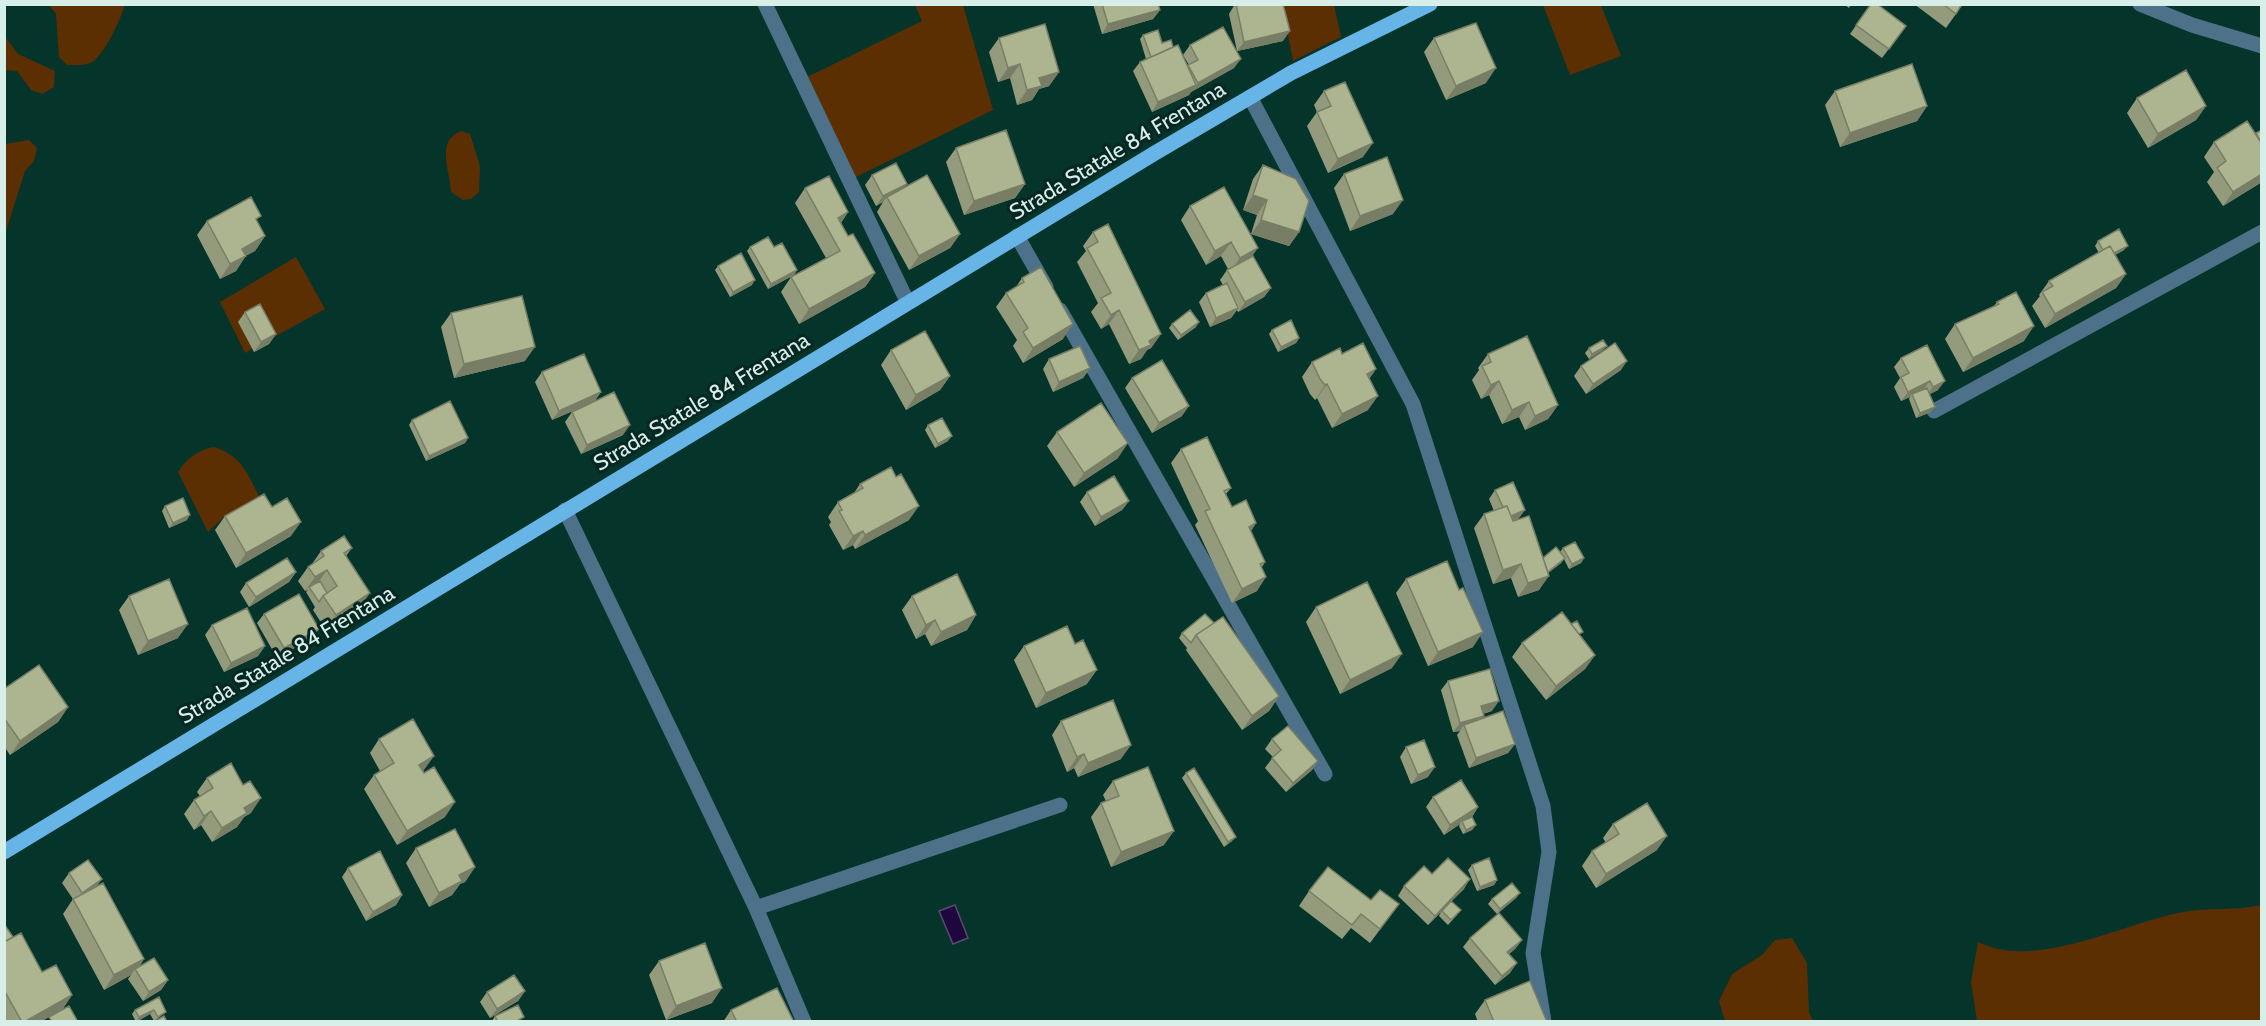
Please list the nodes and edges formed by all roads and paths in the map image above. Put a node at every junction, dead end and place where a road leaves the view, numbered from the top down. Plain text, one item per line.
1 (765, 4) edge
2 (1430, 4) edge
3 (2140, 4) edge
4 (2262, 46) edge
5 (1250, 97) junction
6 (2262, 232) edge
7 (1017, 236) junction
8 (908, 301) junction
9 (1934, 411) edge
10 (565, 510) junction
11 (1325, 774) dead end
12 (1060, 805) dead end
13 (4, 852) edge
14 (756, 908) junction
15 (804, 1022) edge
16 (1544, 1022) edge

1 - 8 street
2 - 5 main road, Strada Statale 84 Frentana
3 - 4 street
5 - 7 main road, Strada Statale 84 Frentana
5 - 16 street
6 - 9 street
7 - 8 main road, Strada Statale 84 Frentana
7 - 11 street
8 - 10 main road, Strada Statale 84 Frentana
10 - 13 main road, Strada Statale 84 Frentana
10 - 14 street
12 - 14 street
14 - 15 street

